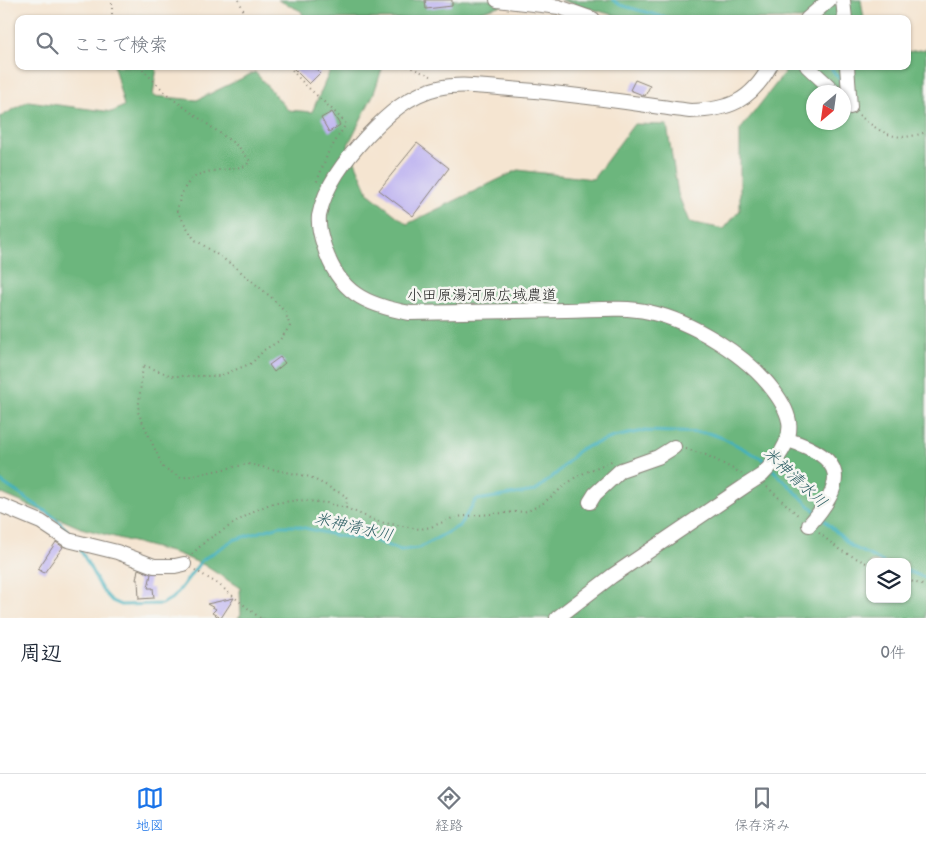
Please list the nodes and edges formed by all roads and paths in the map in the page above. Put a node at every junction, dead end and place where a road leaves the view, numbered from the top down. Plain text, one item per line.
1 (112, 0) edge
2 (239, 0) edge
3 (497, 0) edge
4 (842, 0) edge
5 (827, 2) edge
6 (112, 15) edge
7 (245, 15) edge
8 (581, 15) edge
9 (812, 15) edge
10 (844, 15) edge
11 (143, 70) edge
12 (291, 70) edge
13 (417, 70) edge
14 (768, 70) edge
15 (811, 70) edge
16 (847, 70) edge
17 (827, 85) edge
18 (847, 85) edge
19 (442, 87) junction
20 (851, 108) edge
21 (926, 132) edge
22 (315, 188) dead end
23 (788, 440) junction
24 (674, 447) joint
25 (619, 458) dead end
26 (751, 481) junction
27 (590, 502) dead end
28 (0, 505) edge
29 (346, 508) junction
30 (810, 523) junction
31 (866, 563) edge
32 (184, 564) joint
33 (202, 574) dead end
34 (911, 581) edge
35 (926, 586) edge
36 (260, 618) edge
37 (557, 618) edge

1 - 6 path
2 - 7 path
3 - 8 street
4 - 10 street
5 - 9 street
11 - 29 path
12 - 22 path
13 - 19 path
14 - 19 street, 小田原湯河原広域農道
15 - 17 street
16 - 18 street
19 - 23 street, 小田原湯河原広域農道
20 - 21 path
23 - 26 street, bridge
23 - 30 street
24 - 26 path
24 - 27 street
25 - 29 path
26 - 30 path
26 - 37 street
28 - 32 street
29 - 32 path
30 - 31 path
33 - 36 path
34 - 35 path

